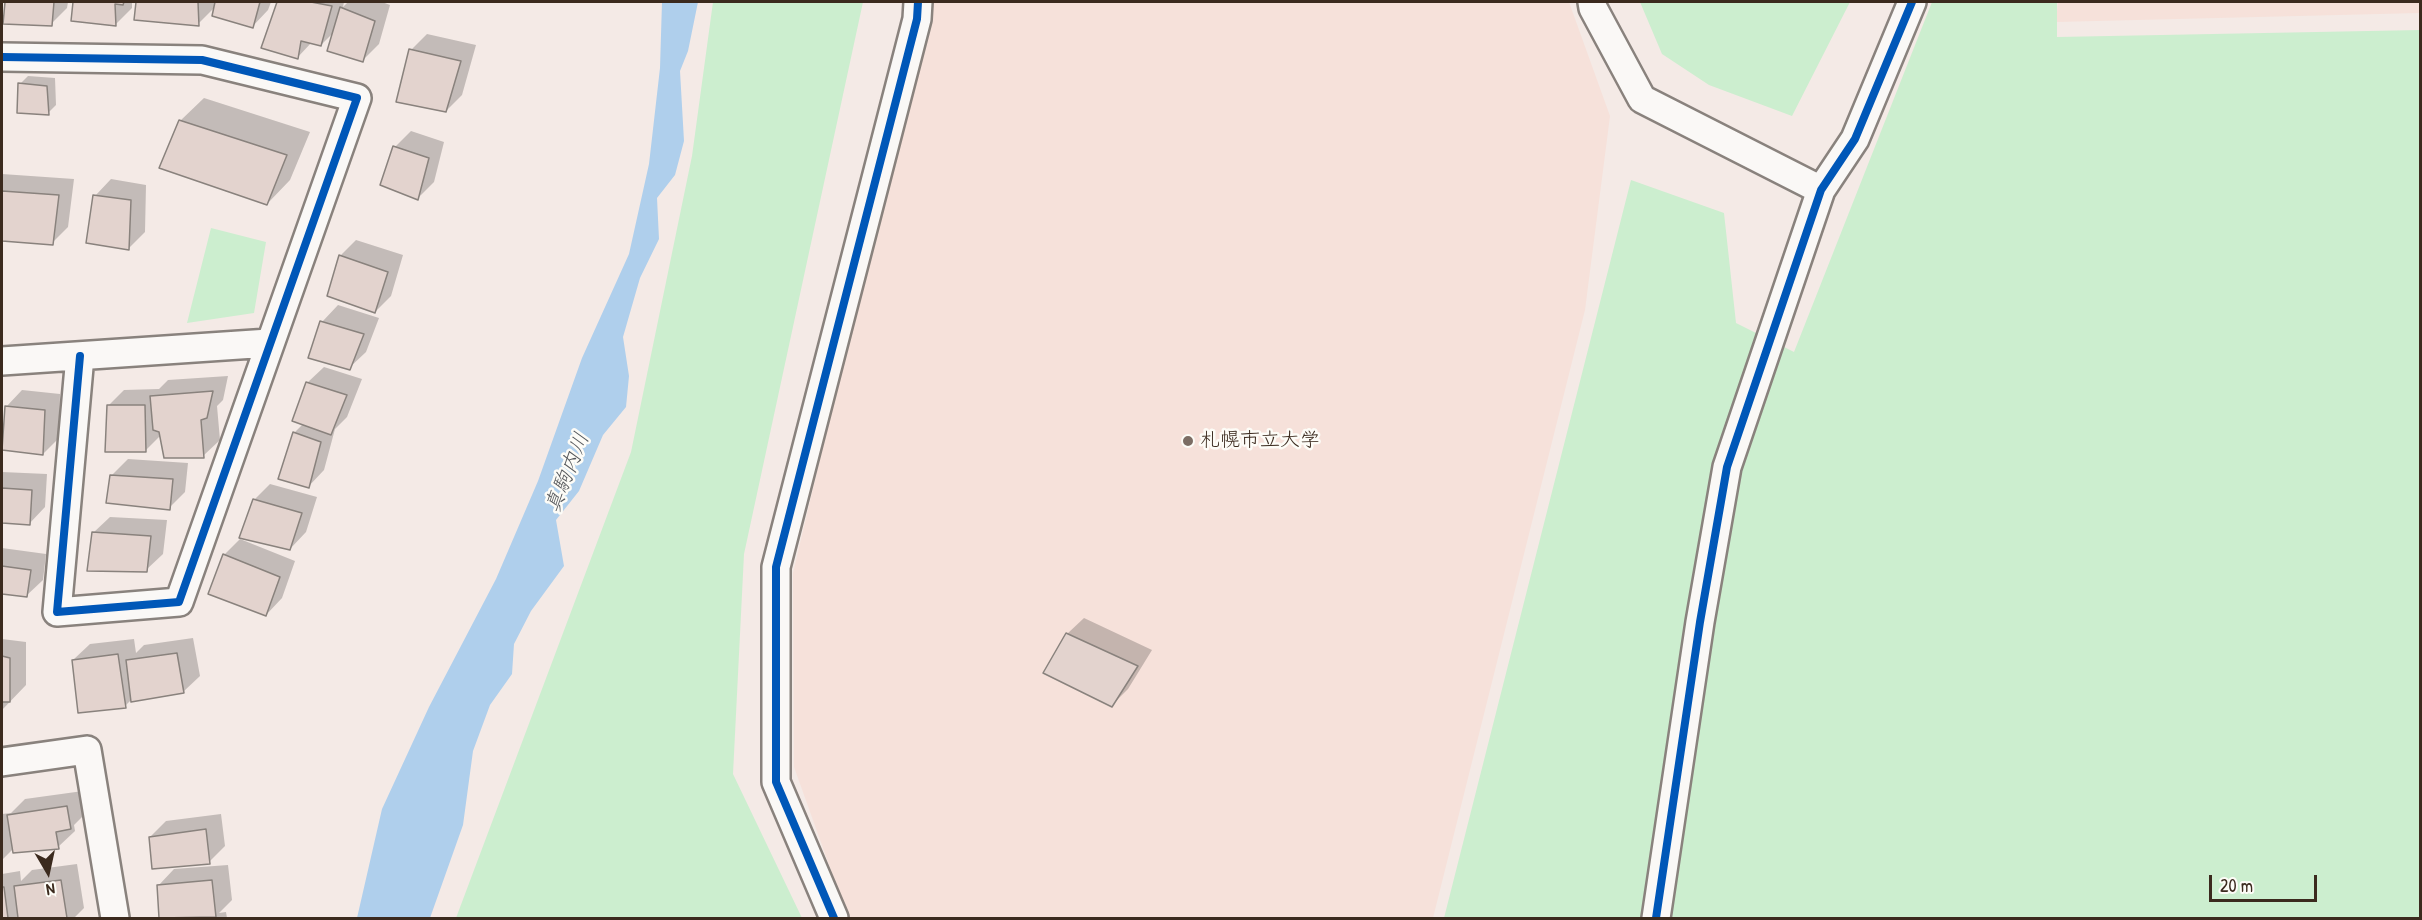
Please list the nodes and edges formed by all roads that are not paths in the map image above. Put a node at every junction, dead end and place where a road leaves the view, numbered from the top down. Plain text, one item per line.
1 (918, 2) edge
2 (1592, 2) edge
3 (1912, 2) edge
4 (2, 57) edge
5 (1821, 190) junction
6 (269, 344) junction
7 (80, 356) junction
8 (2, 361) edge
9 (2, 762) edge
10 (115, 918) edge
11 (834, 918) edge
12 (1656, 918) edge

1 - 11 street
2 - 5 street
3 - 5 street
4 - 6 street
5 - 12 street
6 - 7 street
6 - 7 street
7 - 8 street
9 - 10 street

